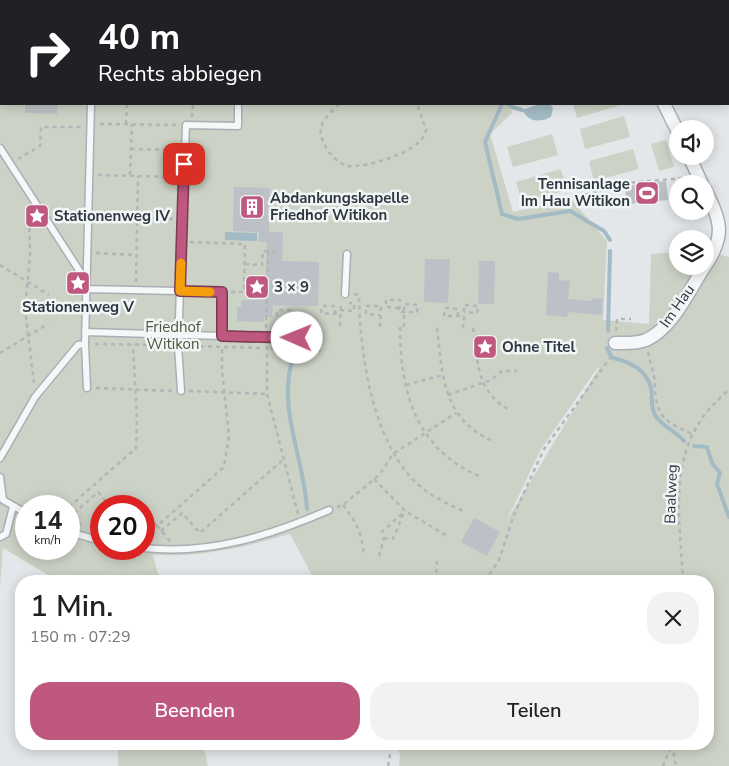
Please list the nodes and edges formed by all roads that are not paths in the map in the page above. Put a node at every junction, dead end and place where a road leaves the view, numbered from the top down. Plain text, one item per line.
1 (91, 105) edge
2 (238, 105) edge
3 (664, 105) edge
4 (672, 120) edge
5 (0, 148) edge
6 (714, 207) edge
7 (347, 254) dead end
8 (714, 255) edge
9 (699, 275) edge
10 (86, 285) junction
11 (180, 291) junction
12 (345, 294) dead end
13 (85, 332) junction
14 (304, 332) road end
15 (179, 335) junction
16 (222, 336) junction
17 (615, 343) road end
18 (85, 344) junction
19 (87, 388) dead end
20 (182, 391) dead end
21 (0, 458) edge
22 (0, 476) edge
23 (14, 507) joint
24 (329, 510) road end
25 (0, 537) edge
26 (155, 549) edge

1 - 10 lane
2 - 11 lane
3 - 4 street
5 - 10 lane
6 - 8 street, Im Hau
7 - 12 lane
9 - 17 street, Im Hau
10 - 11 lane
10 - 13 lane
11 - 15 lane
11 - 16 lane
13 - 15 lane
13 - 18 lane
14 - 16 lane
15 - 16 lane
15 - 20 lane
18 - 19 lane
18 - 21 lane
22 - 23 lane
23 - 25 lane
24 - 26 lane

